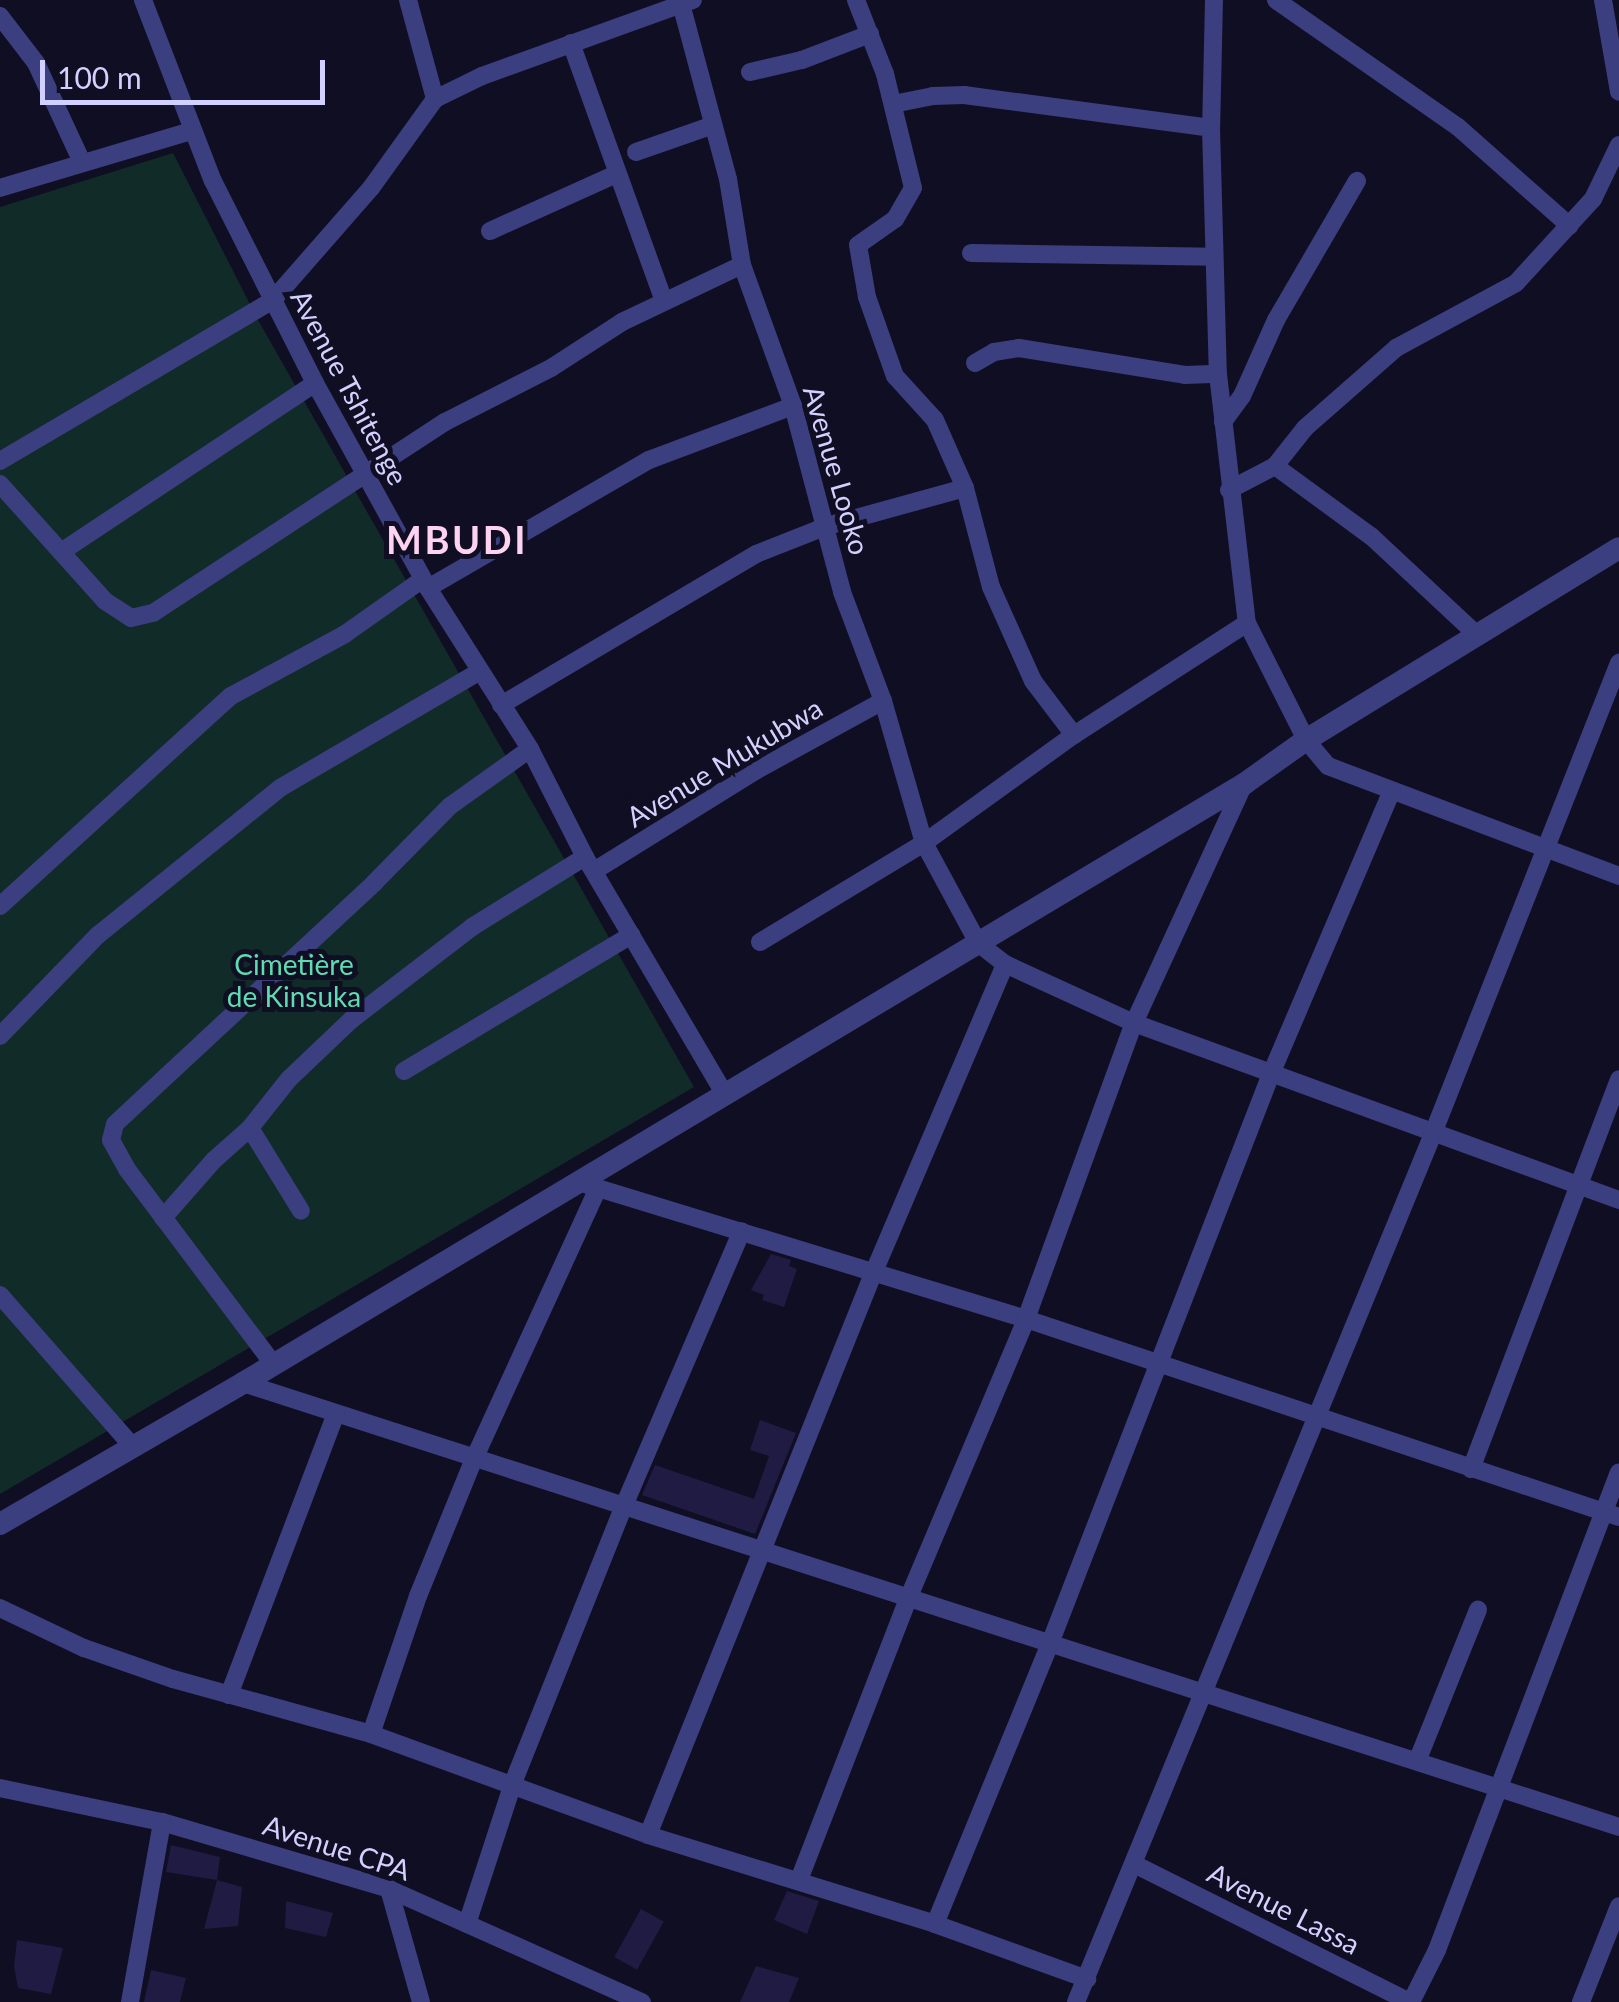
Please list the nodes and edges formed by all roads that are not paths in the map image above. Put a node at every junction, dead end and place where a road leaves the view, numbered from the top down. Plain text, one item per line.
1 (143, 0) edge
2 (408, 0) edge
3 (856, 0) edge
4 (1214, 0) edge
5 (1276, 0) edge
6 (1603, 0) edge
7 (685, 2) edge
8 (0, 16) edge
9 (870, 34) junction
10 (571, 43) junction
11 (750, 72) dead end
12 (1619, 92) edge
13 (435, 99) junction
14 (893, 104) junction
15 (713, 125) junction
16 (1211, 128) junction
17 (191, 131) junction
18 (1619, 145) edge
19 (636, 152) dead end
20 (82, 162) junction
21 (616, 174) junction
22 (1357, 181) dead end
23 (0, 188) edge
24 (1570, 226) junction
25 (490, 231) dead end
26 (970, 253) dead end
27 (1214, 257) junction
28 (742, 265) junction
29 (272, 301) junction
30 (664, 301) junction
31 (974, 363) dead end
32 (1218, 374) junction
33 (314, 382) junction
34 (792, 406) junction
35 (1223, 422) junction
36 (0, 461) edge
37 (1275, 466) junction
38 (366, 474) junction
39 (0, 484) edge
40 (965, 488) junction
41 (1229, 490) junction
42 (826, 526) junction
43 (1619, 548) edge
44 (60, 552) junction
45 (426, 583) junction
46 (1247, 624) junction
47 (1478, 635) junction
48 (1619, 663) edge
49 (480, 672) junction
50 (883, 701) junction
51 (501, 705) junction
52 (1074, 735) junction
53 (1306, 740) junction
54 (530, 750) junction
55 (1244, 784) junction
56 (1392, 791) junction
57 (924, 844) junction
58 (1547, 846) junction
59 (590, 864) junction
60 (1619, 876) edge
61 (0, 906) edge
62 (631, 935) junction
63 (760, 942) dead end
64 (978, 943) junction
65 (1005, 964) junction
66 (1134, 1023) junction
67 (0, 1036) edge
68 (404, 1072) dead end
69 (1271, 1074) junction
70 (1619, 1079) edge
71 (725, 1095) junction
72 (250, 1128) junction
73 (1432, 1136) junction
74 (588, 1184) junction
75 (1577, 1185) junction
76 (1619, 1200) edge
77 (302, 1211) dead end
78 (163, 1218) junction
79 (742, 1231) junction
80 (873, 1274) junction
81 (0, 1295) edge
82 (1026, 1319) junction
83 (1157, 1363) junction
84 (274, 1364) junction
85 (243, 1383) junction
86 (336, 1414) junction
87 (1314, 1419) junction
88 (134, 1447) junction
89 (474, 1460) junction
90 (1471, 1469) junction
91 (1619, 1472) edge
92 (623, 1508) junction
93 (1611, 1515) edge
94 (0, 1524) edge
95 (762, 1552) junction
96 (908, 1598) junction
97 (0, 1608) edge
98 (1478, 1610) dead end
99 (1049, 1646) junction
100 (1203, 1691) junction
101 (230, 1695) junction
102 (371, 1734) junction
103 (1418, 1759) junction
104 (513, 1783) junction
105 (0, 1788) edge
106 (1496, 1788) junction
107 (162, 1822) junction
108 (1619, 1827) edge
109 (648, 1835) junction
110 (1134, 1864) junction
111 (799, 1880) junction
112 (390, 1890) junction
113 (1619, 1906) edge
114 (467, 1924) junction
115 (935, 1924) junction
116 (1087, 1979) junction
117 (130, 2002) edge
118 (421, 2002) edge
119 (642, 2002) edge
120 (1076, 2002) edge
121 (1411, 2002) edge
122 (1581, 2002) edge

1 - 17 street, Avenue Tshitenge
2 - 13 street
3 - 9 street
4 - 16 street
5 - 24 street
6 - 12 street
7 - 10 street
7 - 15 street, Avenue Looko
8 - 20 street
9 - 11 street
9 - 14 street
10 - 13 street
10 - 21 street
13 - 29 street
14 - 16 street
14 - 40 street
15 - 19 street
15 - 28 street, Avenue Looko
16 - 27 street
17 - 20 street
17 - 29 street, Avenue Tshitenge
18 - 24 street
20 - 23 street
21 - 25 street
21 - 30 street
22 - 35 street
24 - 37 street
26 - 27 street
27 - 32 street
28 - 30 street
28 - 34 street, Avenue Looko
29 - 33 street, Avenue Tshitenge
29 - 36 street
30 - 38 street
31 - 32 street
32 - 35 street
33 - 38 street, Avenue Tshitenge
33 - 44 street
34 - 42 street, Avenue Looko
34 - 45 street
35 - 41 street
37 - 41 street
37 - 47 street
38 - 44 street
38 - 45 street, Avenue Tshitenge
39 - 44 street
40 - 42 street
40 - 52 street
41 - 46 street
42 - 50 street, Avenue Looko
42 - 51 street
43 - 47 street
45 - 49 street, Avenue Tshitenge
45 - 61 street
46 - 52 street
46 - 53 street
47 - 53 street
48 - 58 street
49 - 51 street, Avenue Tshitenge
49 - 67 street
50 - 57 street, Avenue Looko
50 - 59 street, Avenue Mukubwa
51 - 54 street, Avenue Tshitenge
52 - 57 street
53 - 55 street
53 - 56 street
54 - 59 street, Avenue Tshitenge
54 - 78 street
55 - 64 street
55 - 66 street
56 - 58 street
56 - 69 street
57 - 63 street
57 - 64 street, Avenue Looko
58 - 60 street
58 - 73 street
59 - 62 street, Avenue Tshitenge
59 - 72 street, Avenue Mukubwa
62 - 68 street
62 - 71 street, Avenue Tshitenge
64 - 65 street
64 - 71 street
65 - 66 street
65 - 80 street
66 - 69 street
66 - 82 street
69 - 73 street
69 - 83 street
70 - 75 street
71 - 74 street
72 - 77 street
72 - 78 street, Avenue Mukubwa
73 - 75 street
73 - 87 street
74 - 79 street
74 - 84 street
74 - 89 street
75 - 76 street
75 - 90 street
78 - 84 street
79 - 80 street
79 - 92 street
80 - 82 street
80 - 95 street
81 - 88 street
82 - 83 street
82 - 96 street
83 - 87 street
83 - 99 street
84 - 85 street
85 - 86 street
85 - 88 street
86 - 89 street
86 - 101 street
87 - 90 street
87 - 100 street
88 - 94 street
89 - 92 street
89 - 102 street
90 - 93 street
91 - 93 street
92 - 95 street
92 - 104 street
93 - 106 street
95 - 96 street
95 - 109 street
96 - 99 street
96 - 111 street
97 - 101 street
98 - 103 street
99 - 100 street
99 - 115 street
100 - 103 street
100 - 110 street
101 - 102 street
102 - 104 street
103 - 106 street
104 - 109 street
104 - 114 street
105 - 107 street, Avenue CPA
106 - 108 street
106 - 121 street
107 - 112 street, Avenue CPA
107 - 117 street
109 - 111 street
110 - 116 street
110 - 121 street, Avenue Lassa
111 - 115 street
112 - 114 street, Avenue CPA
112 - 118 street
113 - 122 street
114 - 119 street, Avenue CPA
115 - 116 street
116 - 120 street

